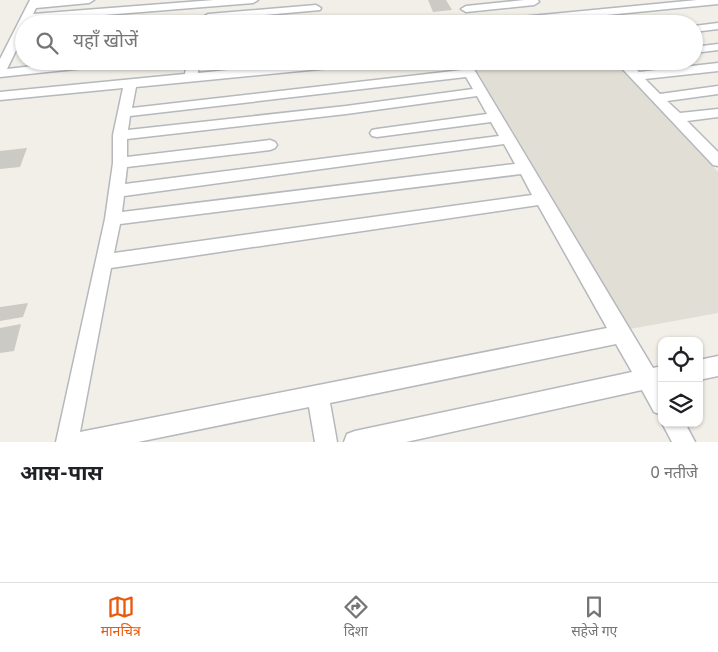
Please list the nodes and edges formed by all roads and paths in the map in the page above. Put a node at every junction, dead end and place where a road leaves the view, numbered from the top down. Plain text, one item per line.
1 (89, 0) edge
2 (253, 0) edge
3 (718, 1) edge
4 (34, 2) edge
5 (534, 2) dead end
6 (315, 4) edge
7 (463, 4) edge
8 (28, 15) edge
9 (64, 15) edge
10 (224, 15) edge
11 (470, 15) edge
12 (573, 15) edge
13 (718, 26) edge
14 (703, 28) edge
15 (15, 44) edge
16 (718, 47) edge
17 (703, 49) edge
18 (8, 54) junction
19 (15, 54) edge
20 (718, 67) edge
21 (703, 69) edge
22 (21, 70) edge
23 (192, 70) edge
24 (257, 70) edge
25 (334, 70) edge
26 (447, 70) edge
27 (468, 70) edge
28 (629, 70) edge
29 (690, 70) edge
30 (0, 72) edge
31 (635, 76) junction
32 (191, 77) junction
33 (130, 83) junction
34 (339, 87) junction
35 (718, 90) edge
36 (482, 92) junction
37 (0, 96) edge
38 (657, 98) junction
39 (346, 110) junction
40 (124, 113) junction
41 (718, 113) edge
42 (496, 117) junction
43 (676, 118) junction
44 (377, 133) dead end
45 (120, 135) junction
46 (510, 140) junction
47 (718, 141) edge
48 (701, 143) junction
49 (270, 145) dead end
50 (718, 161) edge
51 (120, 163) junction
52 (525, 168) junction
53 (116, 191) junction
54 (542, 198) junction
55 (113, 219) junction
56 (103, 262) junction
57 (621, 334) junction
58 (718, 366) edge
59 (703, 369) edge
60 (654, 378) edge
61 (658, 391) edge
62 (318, 395) junction
63 (675, 427) edge
64 (67, 442) edge
65 (84, 442) edge
66 (326, 442) edge
67 (355, 442) edge
68 (684, 442) edge

1 - 4 street
2 - 9 street
3 - 12 street
4 - 8 street
5 - 7 street
6 - 10 street
7 - 11 street
13 - 14 street
15 - 18 street
16 - 17 street
18 - 19 street
18 - 30 street
20 - 21 street
22 - 30 street
23 - 32 street
24 - 32 street
25 - 34 street
26 - 34 street
27 - 36 street
28 - 31 street
29 - 31 street
31 - 38 street
32 - 33 street
33 - 37 street
33 - 40 street
34 - 39 street
34 - 40 street
35 - 38 street
36 - 39 street
36 - 42 street
38 - 43 street
39 - 45 street
40 - 45 street
41 - 43 street
42 - 44 street
42 - 46 street
43 - 48 street
45 - 51 street
46 - 52 street
46 - 53 street
47 - 48 street
48 - 50 street
49 - 51 street
51 - 53 street
52 - 54 street
52 - 55 street
53 - 55 street
54 - 56 street
54 - 57 street
55 - 56 street
56 - 64 street
57 - 60 street
57 - 62 street
58 - 59 street
60 - 61 street
60 - 67 street
62 - 65 street
62 - 66 street
63 - 68 street

